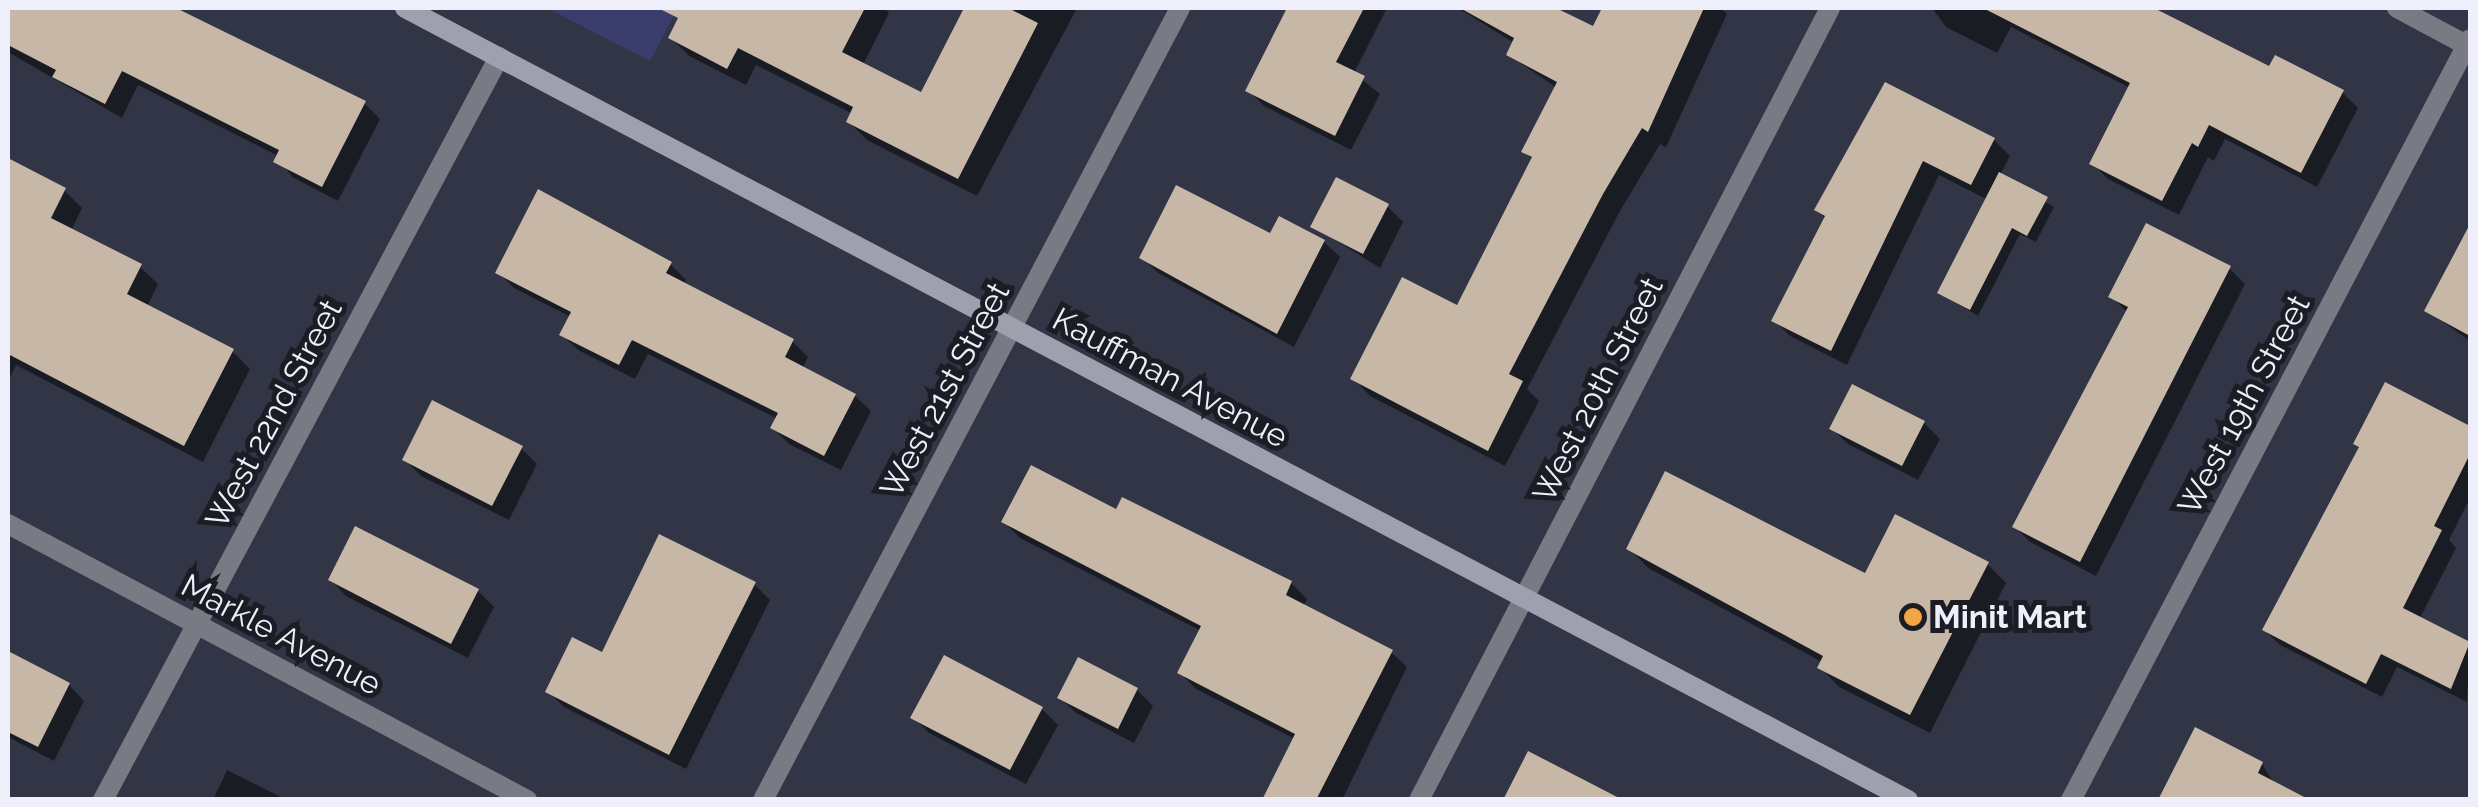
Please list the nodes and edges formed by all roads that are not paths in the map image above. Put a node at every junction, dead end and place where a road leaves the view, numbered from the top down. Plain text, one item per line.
1 (405, 8) edge
2 (1180, 8) edge
3 (1830, 8) edge
4 (2396, 8) edge
5 (2469, 43) edge
6 (498, 57) junction
7 (1012, 329) junction
8 (8, 524) edge
9 (1525, 596) junction
10 (197, 624) junction
11 (103, 800) edge
12 (527, 800) edge
13 (764, 800) edge
14 (1419, 800) edge
15 (1908, 800) edge
16 (2071, 800) edge

1 - 6 street, Kauffman Avenue
2 - 7 street, West 21st Street
3 - 9 street, West 20th Street
4 - 5 street
5 - 16 street, West 19th Street
6 - 7 street, Kauffman Avenue
6 - 10 street, West 22nd Street
7 - 9 street, Kauffman Avenue
7 - 13 street, West 21st Street
8 - 10 street, Markle Avenue
9 - 14 street, West 20th Street
9 - 15 street, Kauffman Avenue
10 - 11 street, West 22nd Street
10 - 12 street, Markle Avenue

